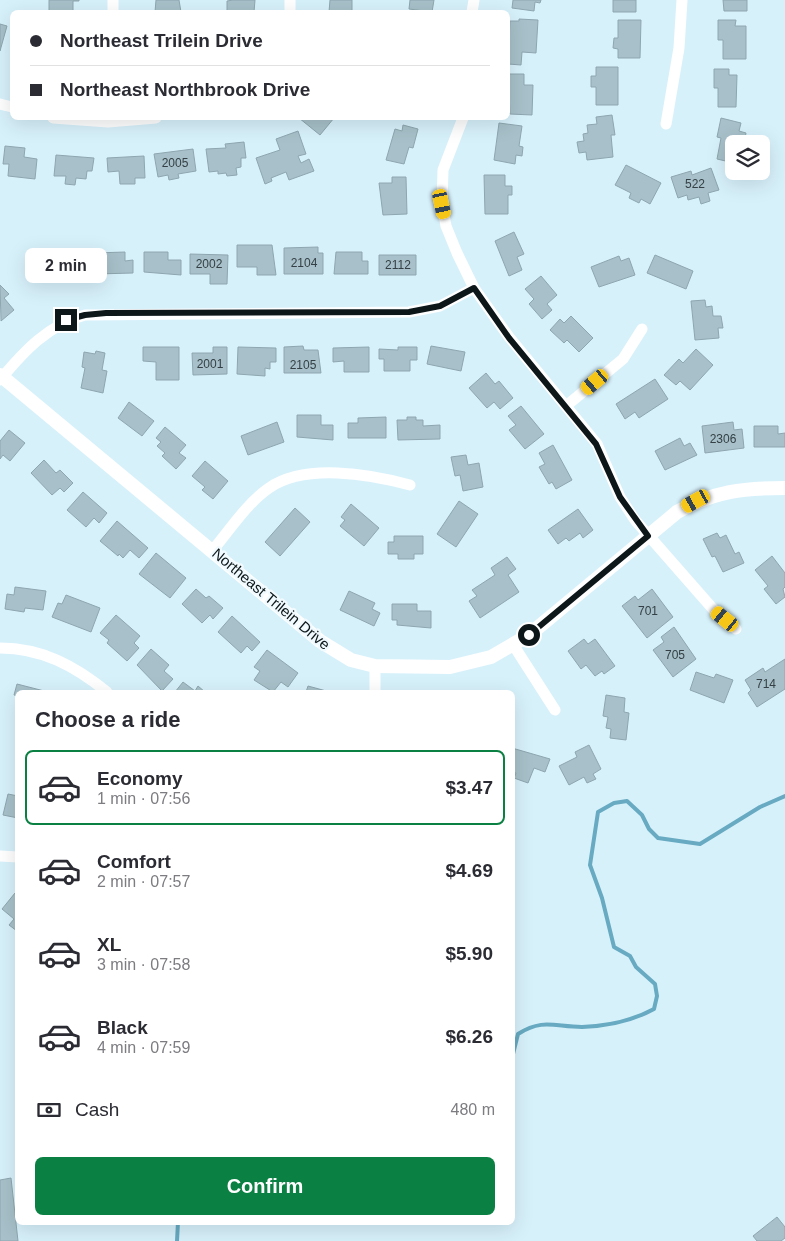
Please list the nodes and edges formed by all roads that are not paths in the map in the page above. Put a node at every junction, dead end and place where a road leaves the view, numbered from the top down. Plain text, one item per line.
1 (682, 0) edge
2 (71, 120) edge
3 (118, 120) edge
4 (462, 120) edge
5 (666, 124) dead end
6 (474, 288) junction
7 (642, 329) dead end
8 (1, 377) edge
9 (566, 406) junction
10 (410, 485) dead end
11 (785, 488) edge
12 (648, 536) junction
13 (212, 551) junction
14 (736, 629) dead end
15 (514, 646) junction
16 (0, 648) edge
17 (375, 666) junction
18 (104, 690) edge
19 (375, 690) edge
20 (555, 710) dead end
21 (0, 856) edge
22 (15, 858) edge

1 - 5 street
2 - 3 street
4 - 6 street
6 - 8 street
6 - 9 street
7 - 9 street
8 - 13 street, Northeast Trilein Drive
9 - 12 street
10 - 13 street
11 - 12 street, Northeast Trilein Drive
12 - 14 street
12 - 15 street, Northeast Trilein Drive
13 - 17 street, Northeast Trilein Drive
15 - 17 street, Northeast Trilein Drive
15 - 20 street
16 - 18 street
17 - 19 street
21 - 22 street

